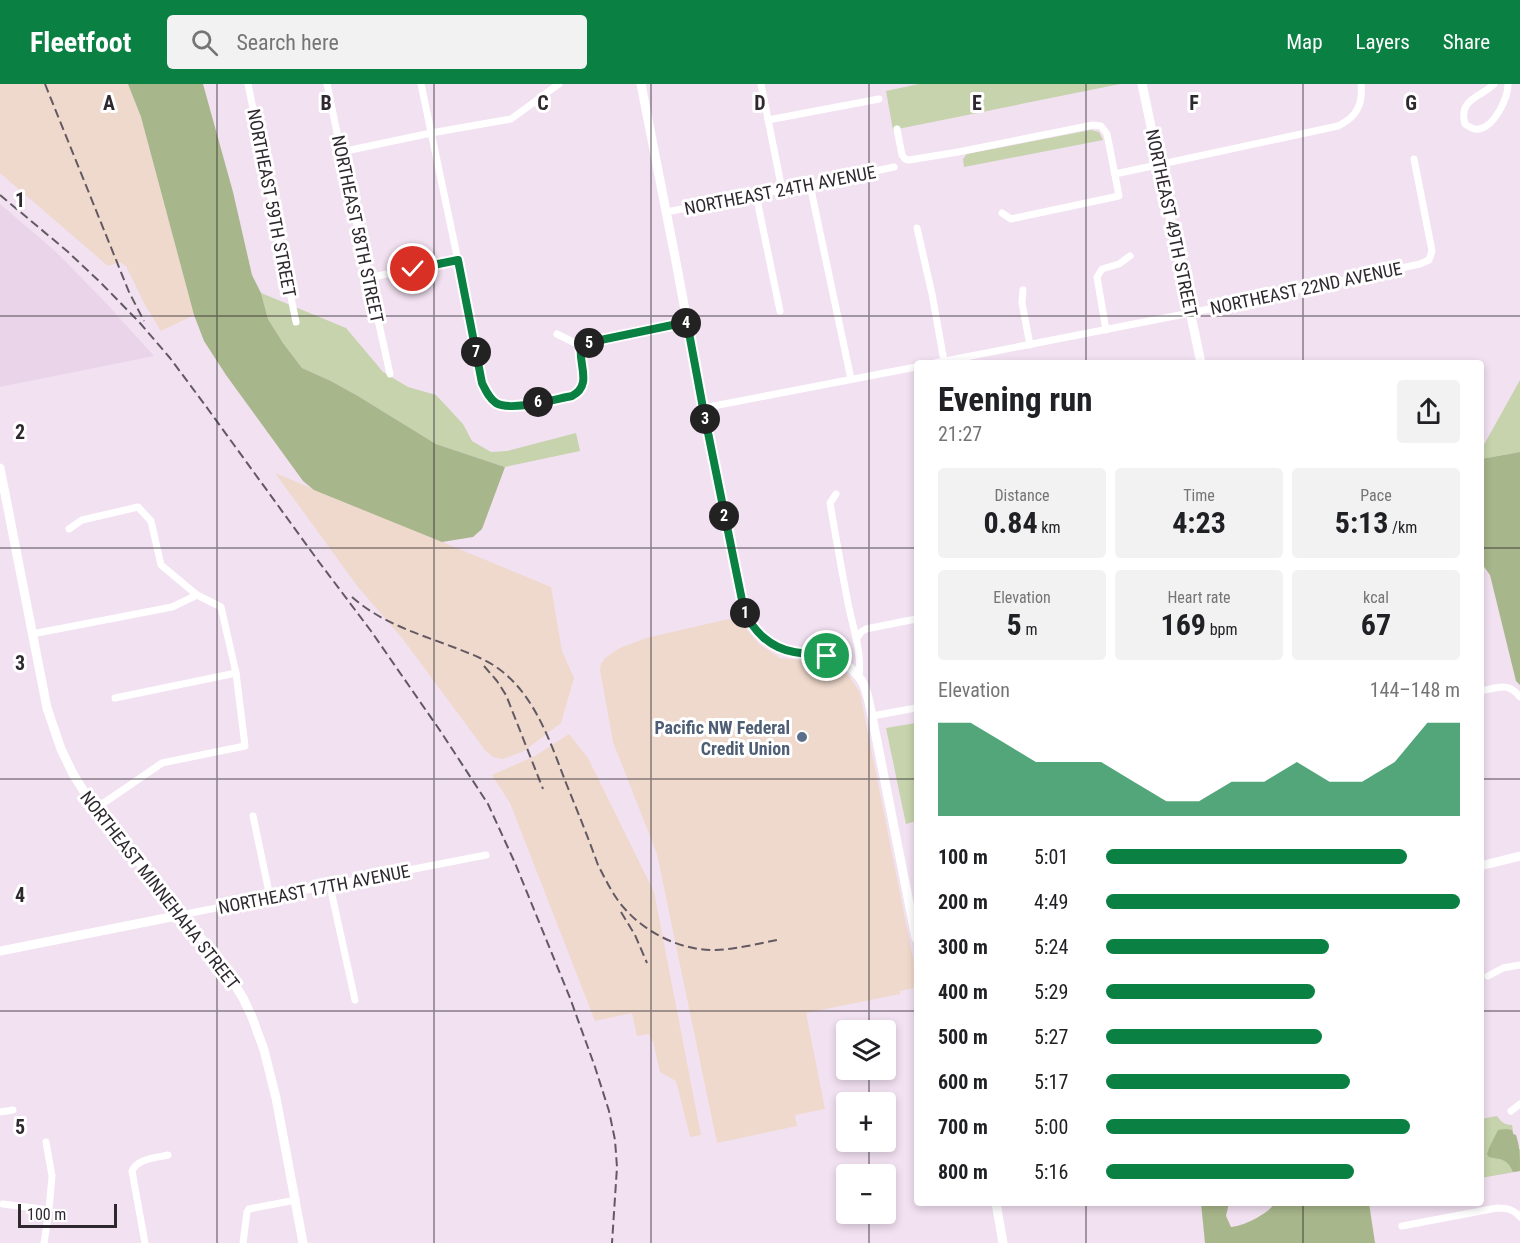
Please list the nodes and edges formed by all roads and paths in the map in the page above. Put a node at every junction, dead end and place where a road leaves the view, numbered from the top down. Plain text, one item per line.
1 (248, 84) edge
2 (327, 84) edge
3 (421, 84) edge
4 (559, 84) edge
5 (641, 84) edge
6 (761, 84) edge
7 (1142, 84) edge
8 (1361, 84) edge
9 (1494, 84) edge
10 (1508, 84) edge
11 (879, 99) dead end
12 (768, 120) junction
13 (897, 129) dead end
14 (431, 133) junction
15 (340, 152) junction
16 (1414, 159) dead end
17 (1160, 165) junction
18 (894, 167) dead end
19 (1115, 174) junction
20 (810, 185) junction
21 (782, 190) junction
22 (756, 195) junction
23 (666, 212) junction
24 (1002, 213) dead end
25 (917, 228) dead end
26 (1130, 256) dead end
27 (458, 260) junction
28 (368, 278) junction
29 (1023, 290) dead end
30 (780, 311) dead end
31 (1190, 313) junction
32 (296, 322) dead end
33 (687, 322) junction
34 (1106, 330) junction
35 (557, 334) dead end
36 (1030, 345) junction
37 (581, 346) junction
38 (944, 360) edge
39 (949, 360) edge
40 (1200, 360) edge
41 (914, 367) edge
42 (390, 374) dead end
43 (851, 379) junction
44 (703, 408) junction
45 (0, 468) edge
46 (836, 494) dead end
47 (69, 529) dead end
48 (197, 595) junction
49 (914, 619) edge
50 (32, 634) junction
51 (857, 639) junction
52 (236, 673) junction
53 (859, 677) junction
54 (1484, 690) edge
55 (1520, 697) edge
56 (115, 698) dead end
57 (914, 708) edge
58 (872, 716) junction
59 (95, 809) junction
60 (253, 816) dead end
61 (486, 855) dead end
62 (1520, 856) edge
63 (1484, 865) edge
64 (330, 886) junction
65 (270, 897) junction
66 (181, 915) junction
67 (914, 928) edge
68 (0, 951) edge
69 (1520, 965) edge
70 (1488, 975) dead end
71 (355, 1000) dead end
72 (1520, 1104) edge
73 (13, 1110) dead end
74 (1511, 1111) dead end
75 (0, 1112) edge
76 (46, 1142) dead end
77 (168, 1155) dead end
78 (296, 1200) junction
79 (3, 1204) dead end
80 (997, 1206) edge
81 (49, 1210) junction
82 (1520, 1217) edge
83 (1402, 1226) dead end
84 (44, 1243) edge
85 (145, 1243) edge
86 (243, 1243) edge
87 (303, 1243) edge
88 (1003, 1243) edge

1 - 32 street, NORTHEAST 59TH STREET
2 - 15 street, NORTHEAST 58TH STREET
3 - 14 street
4 - 14 street
5 - 23 street
6 - 12 street
7 - 17 street, NORTHEAST 49TH STREET
8 - 17 street
9 - 10 street
11 - 12 street
12 - 21 street
13 - 19 street
14 - 15 street
14 - 27 street
15 - 28 street, NORTHEAST 58TH STREET
16 - 31 street, NORTHEAST 22ND AVENUE
17 - 19 street
17 - 31 street, NORTHEAST 49TH STREET
18 - 20 street, NORTHEAST 24TH AVENUE
19 - 24 street
20 - 21 street, NORTHEAST 24TH AVENUE
20 - 43 street
21 - 22 street, NORTHEAST 24TH AVENUE
22 - 23 street, NORTHEAST 24TH AVENUE
22 - 30 street
23 - 33 street
25 - 38 street
26 - 34 street
27 - 28 street
27 - 37 street
28 - 42 street, NORTHEAST 58TH STREET
29 - 36 street
31 - 34 street, NORTHEAST 22ND AVENUE
31 - 40 street, NORTHEAST 49TH STREET
33 - 37 street
33 - 44 street
34 - 36 street, NORTHEAST 22ND AVENUE
35 - 37 street
36 - 39 street, NORTHEAST 22ND AVENUE
41 - 43 street
43 - 44 street
44 - 53 street
45 - 50 street, NORTHEAST MINNEHAHA STREET
46 - 51 street
47 - 48 street
48 - 50 street
48 - 52 street
49 - 51 street
50 - 59 street, NORTHEAST MINNEHAHA STREET
51 - 53 street
52 - 56 street
52 - 59 street
53 - 58 street
54 - 55 street
57 - 58 street
58 - 67 street
59 - 66 street, NORTHEAST MINNEHAHA STREET
60 - 65 street
61 - 64 street, NORTHEAST 17TH AVENUE
62 - 63 street
64 - 65 street, NORTHEAST 17TH AVENUE
64 - 71 street
65 - 66 street, NORTHEAST 17TH AVENUE
66 - 68 street, NORTHEAST 17TH AVENUE
66 - 78 street, NORTHEAST MINNEHAHA STREET
69 - 70 street
72 - 74 street
73 - 75 street
76 - 81 street
77 - 85 street
78 - 86 street
78 - 87 street, NORTHEAST MINNEHAHA STREET
79 - 81 street
80 - 88 street
81 - 84 street
82 - 83 street

